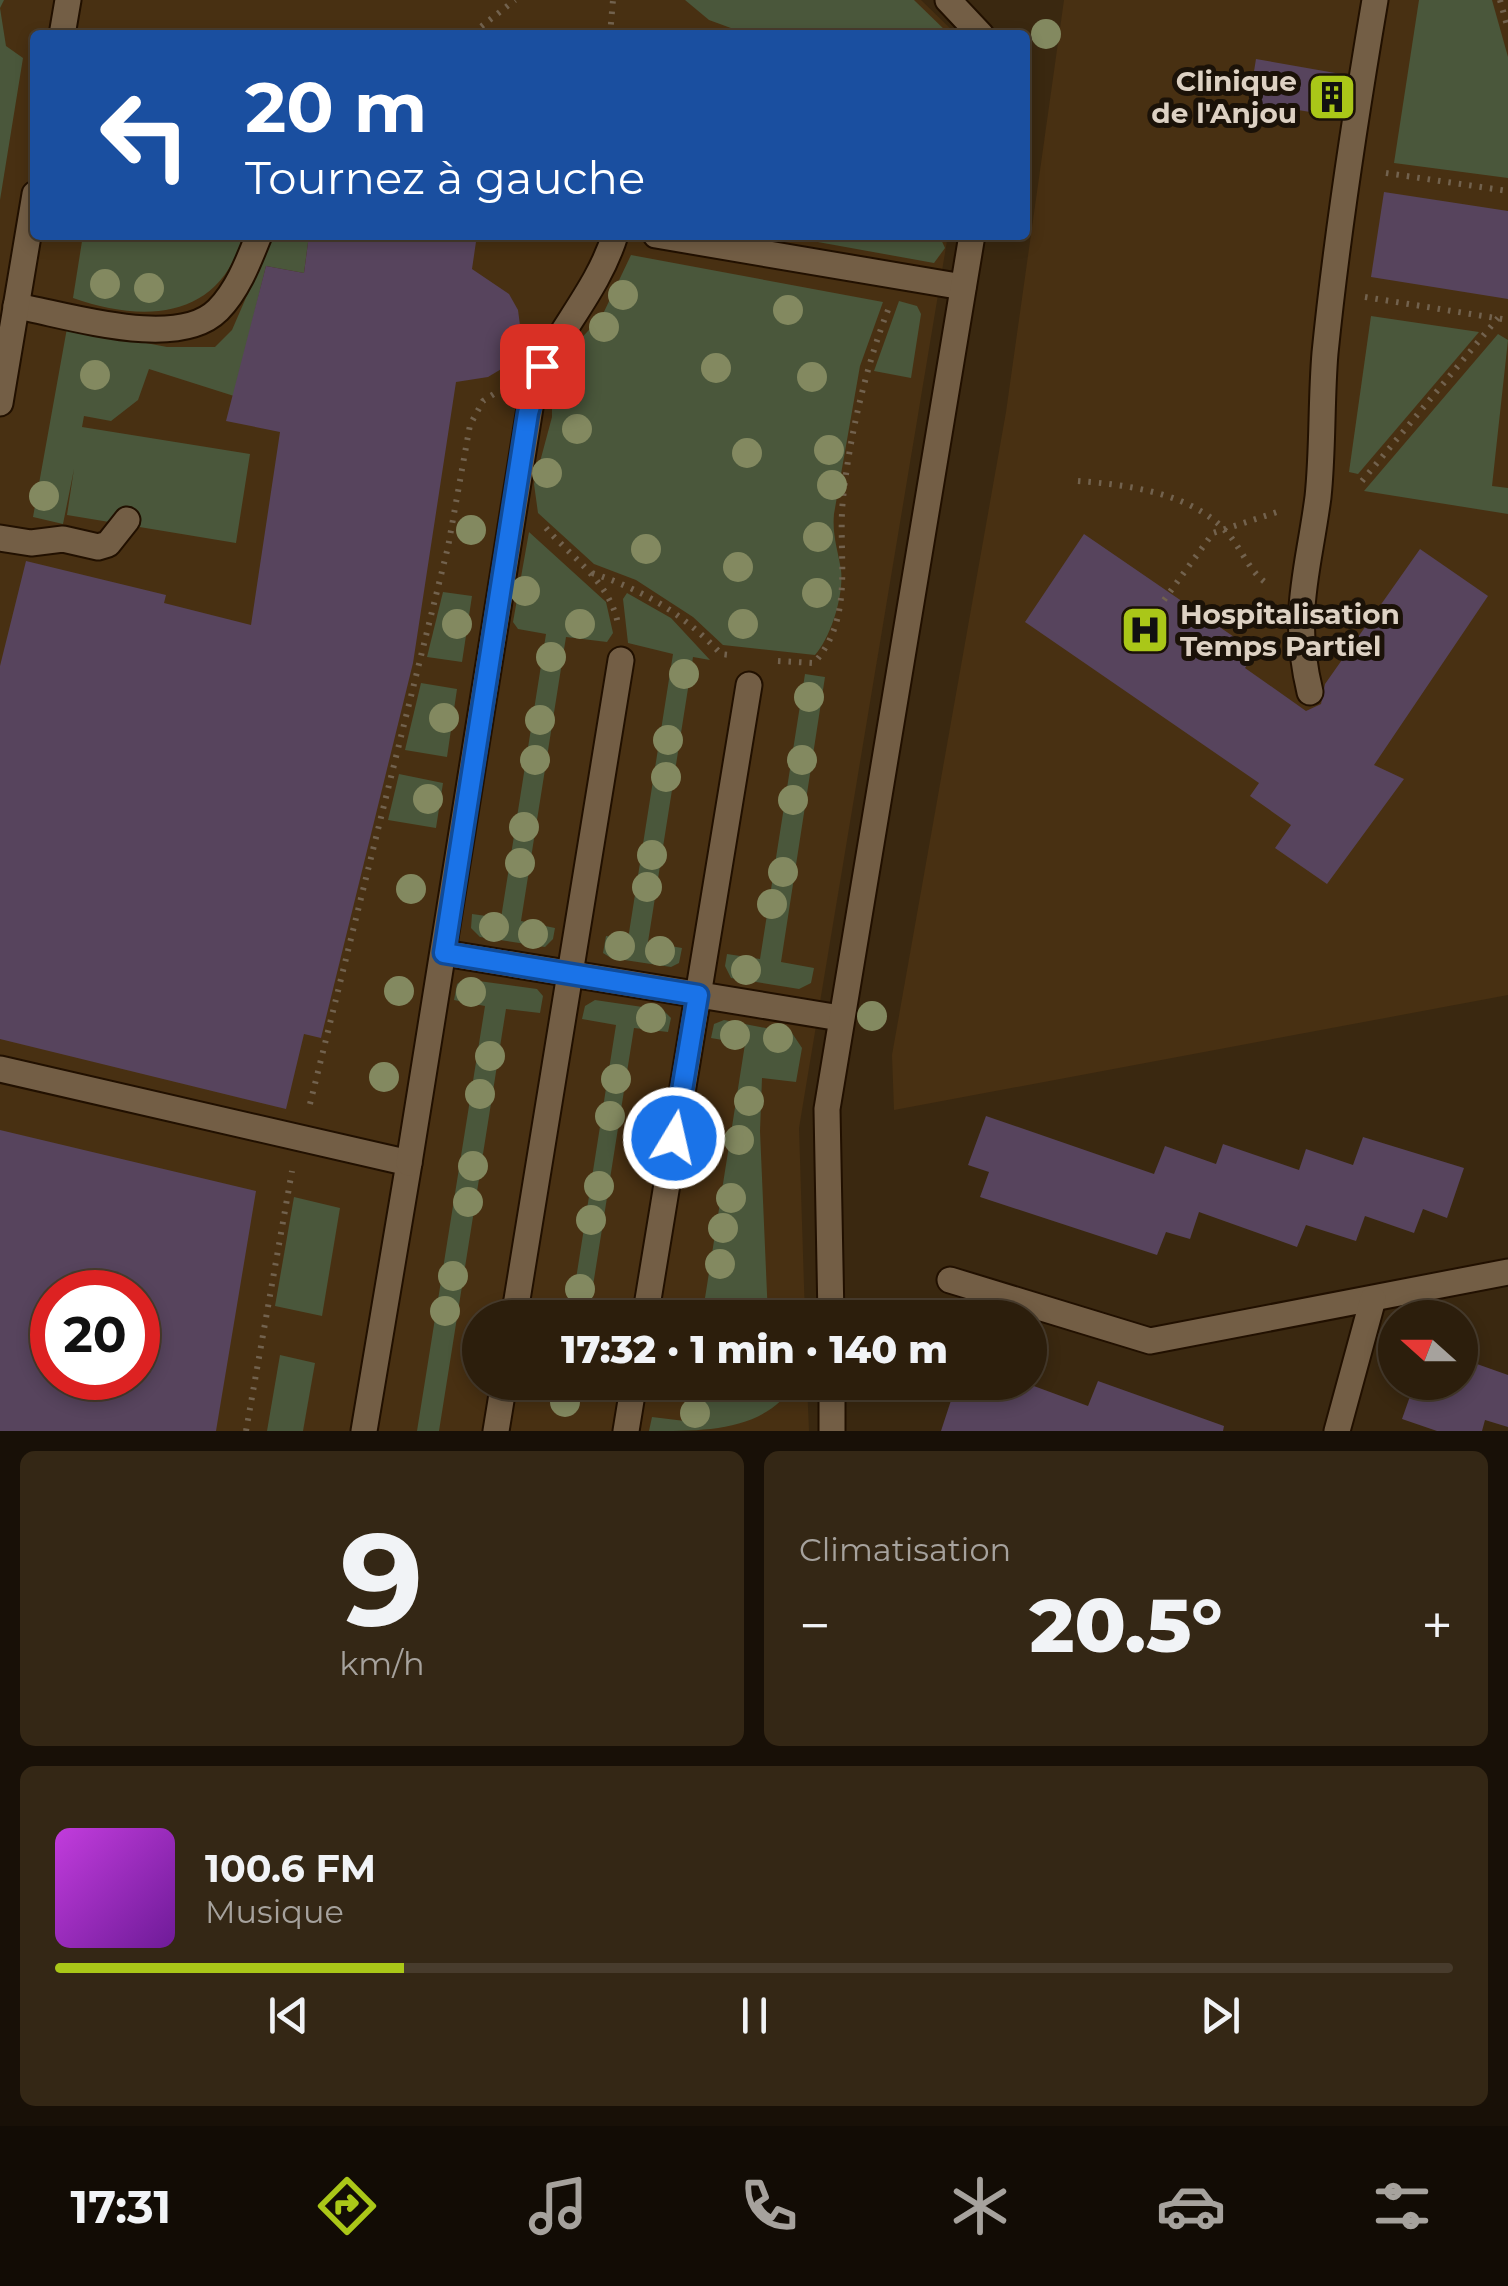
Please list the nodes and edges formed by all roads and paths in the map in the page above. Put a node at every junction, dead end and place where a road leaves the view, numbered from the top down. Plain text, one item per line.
1 (68, 0) edge
2 (515, 0) edge
3 (613, 0) edge
4 (948, 0) edge
5 (1375, 0) edge
6 (1500, 0) edge
7 (1508, 29) edge
8 (63, 30) edge
9 (477, 30) edge
10 (610, 30) edge
11 (976, 30) edge
12 (1377, 172) dead end
13 (1508, 192) edge
14 (30, 223) edge
15 (256, 240) edge
16 (613, 240) edge
17 (685, 240) edge
18 (971, 240) edge
19 (903, 277) junction
20 (964, 288) junction
21 (1359, 296) dead end
22 (16, 306) junction
23 (1498, 318) junction
24 (1508, 320) edge
25 (502, 390) dead end
26 (0, 403) edge
27 (1362, 481) dead end
28 (1078, 482) dead end
29 (518, 494) junction
30 (1288, 509) dead end
31 (127, 520) dead end
32 (1222, 528) junction
33 (0, 538) edge
34 (592, 573) junction
35 (1276, 586) dead end
36 (1164, 600) dead end
37 (736, 656) dead end
38 (621, 660) joint
39 (766, 660) dead end
40 (748, 685) dead end
41 (1310, 692) dead end
42 (444, 953) junction
43 (569, 974) junction
44 (698, 995) junction
45 (840, 1018) junction
46 (0, 1069) edge
47 (309, 1106) dead end
48 (294, 1159) dead end
49 (408, 1163) junction
50 (1508, 1272) edge
51 (950, 1280) dead end
52 (1373, 1299) junction
53 (517, 1300) edge
54 (648, 1300) edge
55 (830, 1300) edge
56 (501, 1400) edge
57 (631, 1400) edge
58 (832, 1400) edge
59 (246, 1431) edge
60 (364, 1431) edge
61 (496, 1431) edge
62 (626, 1431) edge
63 (832, 1431) edge
64 (1337, 1431) edge

1 - 8 street
2 - 9 path
3 - 10 path
4 - 11 street
5 - 41 street
6 - 7 path
12 - 13 path
14 - 22 street
15 - 22 street
16 - 29 street
17 - 19 street
18 - 20 street
19 - 20 street
19 - 39 path
20 - 45 street
21 - 23 path
22 - 26 street
23 - 24 path
23 - 27 path
25 - 47 path
28 - 32 path
29 - 34 path
29 - 42 street
30 - 32 path
31 - 33 street
32 - 35 path
32 - 36 path
34 - 37 path
34 - 38 path
38 - 43 street
40 - 44 street
42 - 43 street
42 - 49 street
43 - 44 street
43 - 53 street
44 - 45 street
44 - 54 street
45 - 55 street
46 - 49 street
48 - 59 path
49 - 60 street
50 - 52 street
51 - 52 street
52 - 64 street
56 - 61 street
57 - 62 street
58 - 63 street

